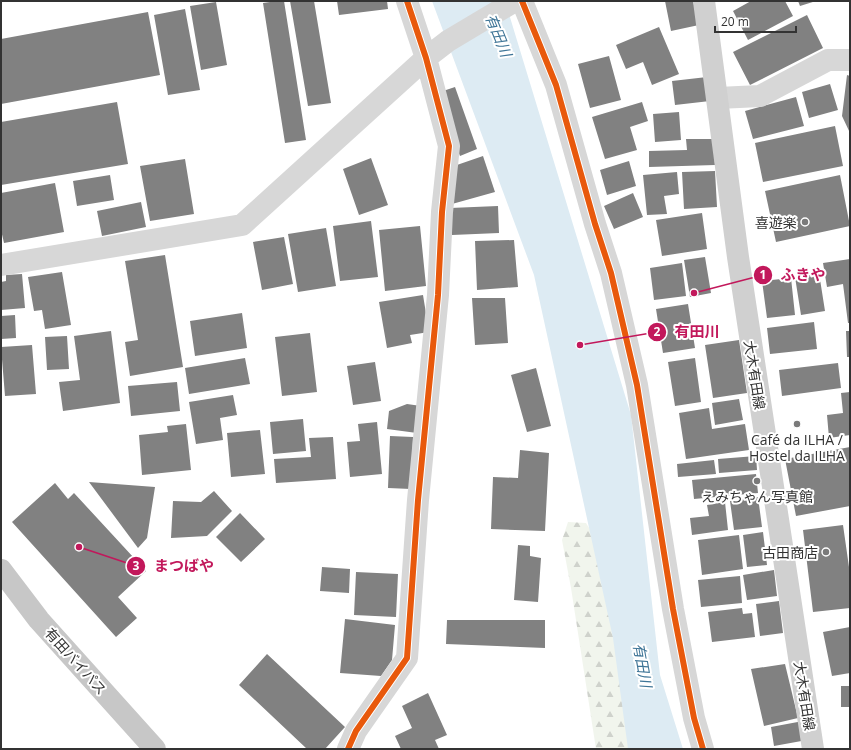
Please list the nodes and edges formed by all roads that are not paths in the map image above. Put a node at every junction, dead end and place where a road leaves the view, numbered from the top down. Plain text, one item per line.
1 (407, 1) edge
2 (515, 1) edge
3 (522, 1) edge
4 (704, 1) edge
5 (426, 58) junction
6 (850, 60) edge
7 (718, 98) junction
8 (1, 265) edge
9 (1, 570) edge
10 (155, 749) edge
11 (348, 749) edge
12 (703, 749) edge
13 (813, 749) edge

1 - 5 street
2 - 5 street
3 - 12 street
4 - 7 main road, 大木有田線
5 - 8 street
5 - 11 street
6 - 7 street
7 - 13 main road, 大木有田線
9 - 10 highway, 有田バイパス

